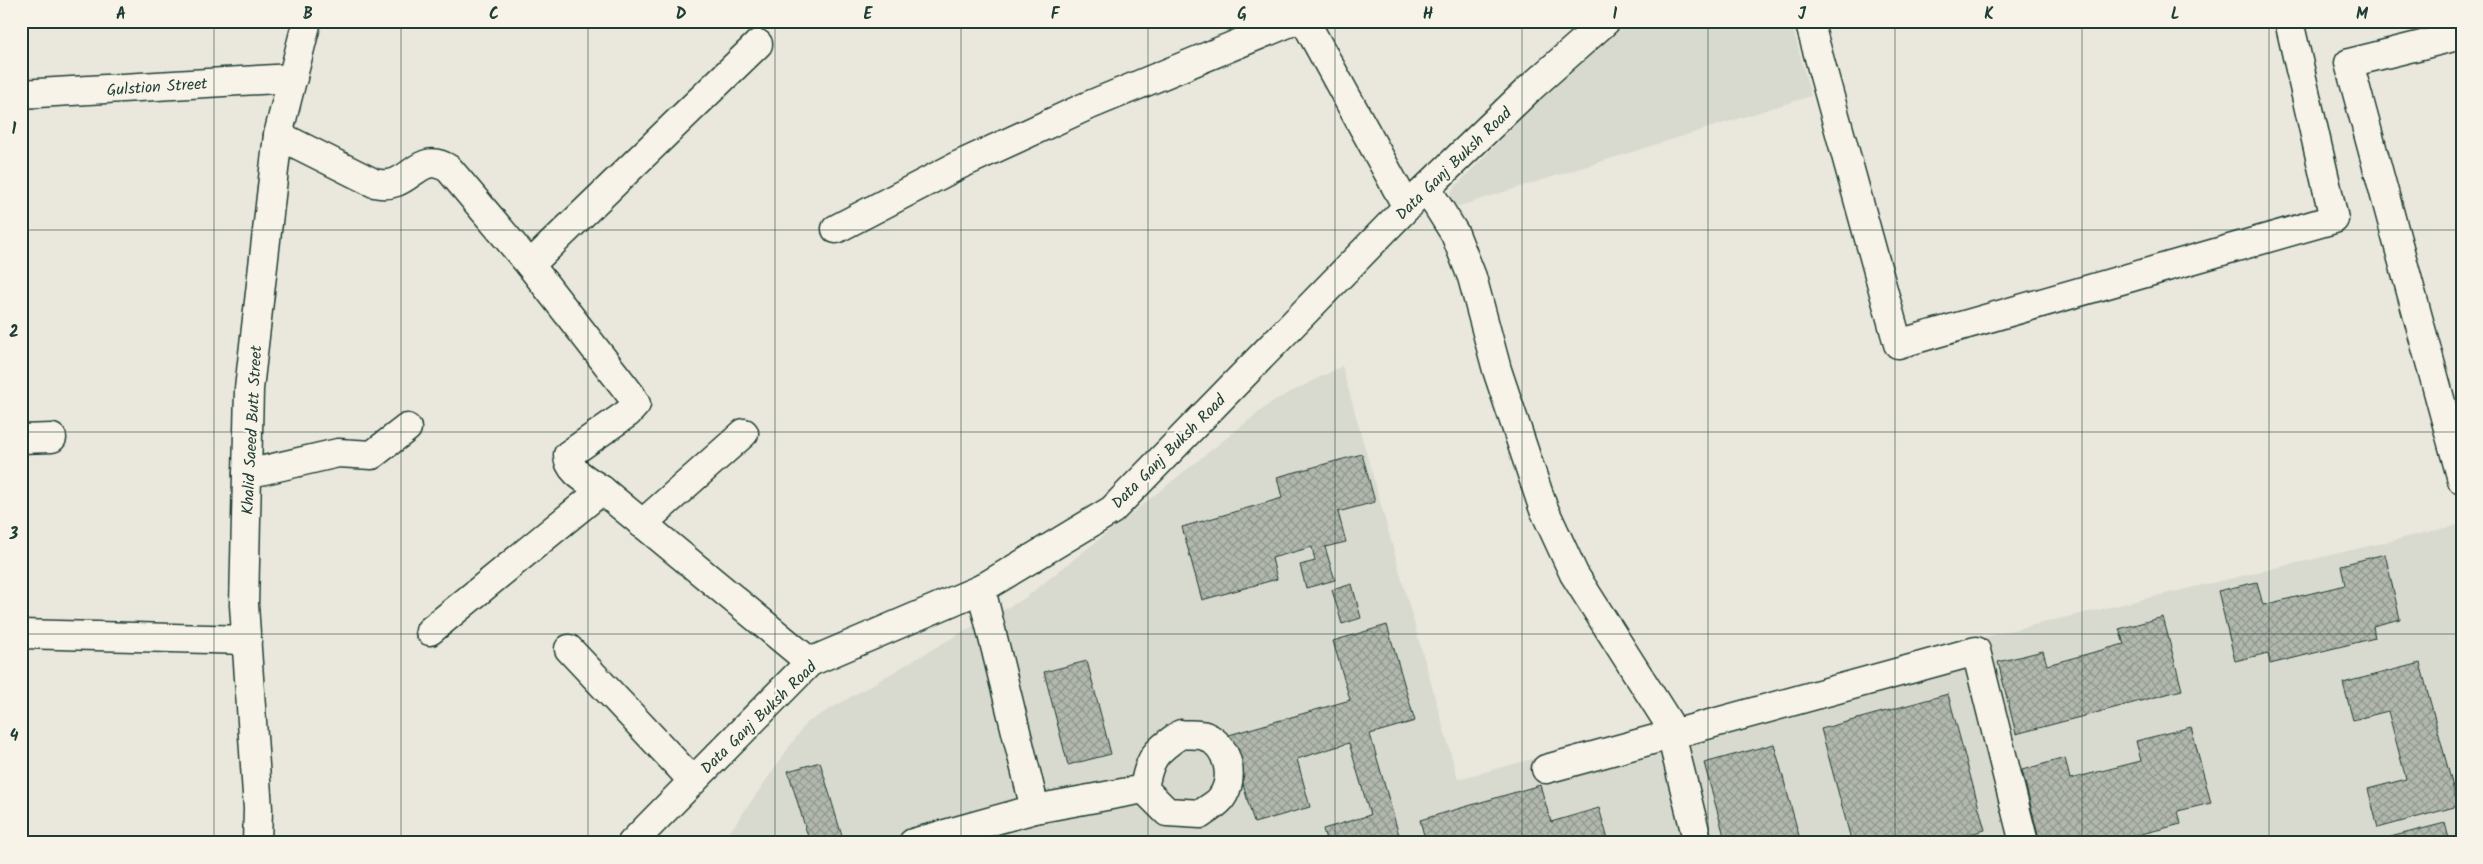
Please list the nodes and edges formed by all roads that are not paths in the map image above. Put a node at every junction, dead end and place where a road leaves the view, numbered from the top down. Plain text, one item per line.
1 (1293, 21) edge
2 (1305, 21) edge
3 (1606, 21) edge
4 (1809, 21) edge
5 (2289, 21) edge
6 (308, 22) edge
7 (2462, 35) edge
8 (758, 44) dead end
9 (293, 78) junction
10 (21, 94) edge
11 (278, 135) junction
12 (1417, 198) junction
13 (836, 229) dead end
14 (530, 265) junction
15 (407, 428) dead end
16 (744, 433) dead end
17 (52, 438) dead end
18 (21, 439) edge
19 (247, 474) junction
20 (2462, 480) edge
21 (602, 490) junction
22 (642, 524) junction
23 (981, 589) junction
24 (430, 630) dead end
25 (21, 634) edge
26 (246, 640) junction
27 (569, 649) dead end
28 (810, 662) junction
29 (1670, 729) junction
30 (1546, 769) dead end
31 (693, 781) junction
32 (1144, 789) dead end
33 (1035, 809) junction
34 (257, 843) edge
35 (632, 843) edge
36 (914, 843) edge
37 (1698, 843) edge
38 (2024, 843) edge

1 - 13 street
2 - 12 street
3 - 12 street, Data Ganj Buksh Road
4 - 5 street
6 - 9 street, Khalid Saeed Butt Street
7 - 20 street
8 - 14 street
9 - 10 street, Gulstion Street
9 - 11 street, Khalid Saeed Butt Street
11 - 14 street
11 - 19 street, Khalid Saeed Butt Street
12 - 23 street, Data Ganj Buksh Road
12 - 29 street
14 - 21 street
15 - 19 street
16 - 22 street
17 - 18 street
19 - 26 street, Khalid Saeed Butt Street
21 - 22 street
21 - 24 street
22 - 28 street
23 - 28 street, Data Ganj Buksh Road
23 - 33 street
25 - 26 street
26 - 34 street, Khalid Saeed Butt Street
27 - 31 street
28 - 31 street, Data Ganj Buksh Road
29 - 30 street
29 - 37 street
29 - 38 street
31 - 35 street, Data Ganj Buksh Road
32 - 33 street
33 - 36 street

